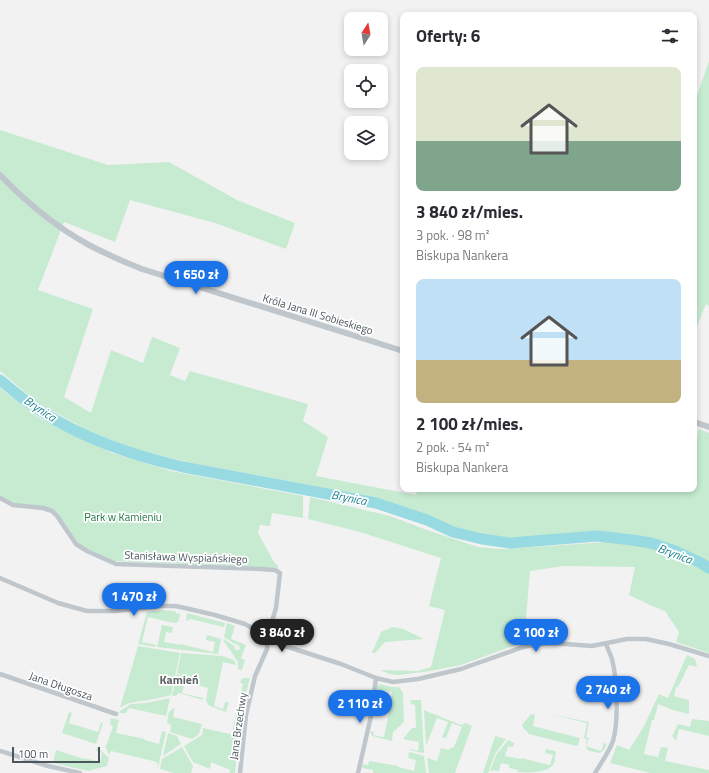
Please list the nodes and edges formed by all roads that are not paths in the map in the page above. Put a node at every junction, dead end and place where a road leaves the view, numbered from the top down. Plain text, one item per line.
1 (0, 175) edge
2 (400, 350) edge
3 (697, 423) edge
4 (709, 427) edge
5 (0, 498) edge
6 (0, 578) edge
7 (268, 637) junction
8 (606, 644) junction
9 (709, 656) edge
10 (0, 674) edge
11 (376, 678) junction
12 (116, 714) dead end
13 (0, 752) edge
14 (80, 773) edge
15 (240, 773) edge
16 (358, 773) edge
17 (595, 773) edge

1 - 2 street, Króla Jana III Sobieskiego
3 - 4 street
5 - 7 street, Stanisława Wyspiańskiego
6 - 7 street
7 - 11 street
7 - 15 street, Jana Brzechwy
8 - 9 street
8 - 11 street
8 - 17 street
10 - 12 street, Jana Długosza
11 - 16 street
13 - 14 street

